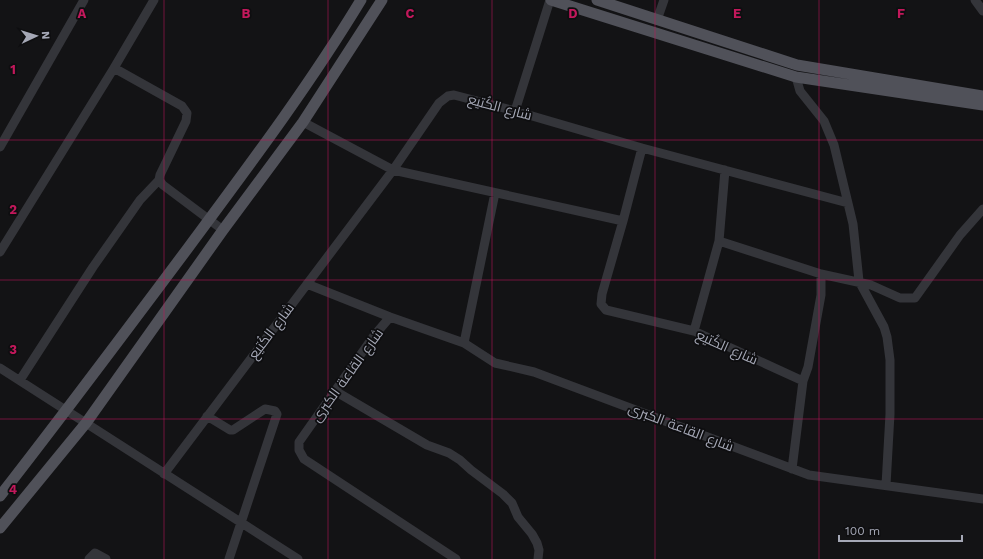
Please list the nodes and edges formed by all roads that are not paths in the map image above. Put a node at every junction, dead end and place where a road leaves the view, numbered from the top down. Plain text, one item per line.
1 (84, 0) edge
2 (154, 0) edge
3 (362, 0) edge
4 (382, 0) edge
5 (551, 0) edge
6 (598, 0) edge
7 (664, 0) edge
8 (975, 0) edge
9 (983, 11) edge
10 (657, 20) junction
11 (114, 68) junction
12 (796, 77) junction
13 (983, 96) edge
14 (983, 105) edge
15 (515, 110) junction
16 (303, 122) junction
17 (0, 147) edge
18 (642, 148) junction
19 (393, 170) junction
20 (725, 170) junction
21 (159, 180) junction
22 (496, 193) junction
23 (848, 203) junction
24 (983, 209) edge
25 (210, 219) junction
26 (624, 221) junction
27 (223, 230) junction
28 (719, 241) junction
29 (0, 252) edge
30 (821, 274) junction
31 (859, 282) junction
32 (307, 284) junction
33 (390, 317) junction
34 (694, 331) junction
35 (464, 343) junction
36 (0, 368) edge
37 (20, 380) junction
38 (803, 381) junction
39 (335, 391) junction
40 (68, 410) junction
41 (207, 416) junction
42 (86, 423) junction
43 (792, 469) junction
44 (164, 474) junction
45 (886, 485) junction
46 (0, 496) edge
47 (983, 500) edge
48 (241, 523) junction
49 (0, 528) edge
50 (89, 559) edge
51 (106, 559) edge
52 (229, 559) edge
53 (298, 559) edge
54 (456, 559) edge
55 (538, 559) edge

1 - 17 street
2 - 11 street
3 - 25 main road
4 - 16 main road
5 - 12 main road
5 - 15 street
6 - 10 main road
7 - 10 street
8 - 9 street
10 - 13 main road
11 - 21 street
11 - 29 street
12 - 14 main road
12 - 23 street
15 - 18 street, شارع الكُتيع
15 - 19 street, شارع الكُتيع
16 - 19 street
16 - 27 main road
18 - 20 street
18 - 26 street, شارع الكُتيع
19 - 22 street
19 - 32 street, شارع الكُتيع
20 - 23 street
20 - 28 street
21 - 25 street
21 - 37 street
22 - 26 street
22 - 35 street
23 - 31 street
24 - 31 street
25 - 27 street
25 - 40 main road
26 - 34 street, شارع الكُتيع
27 - 42 main road
28 - 30 street
28 - 34 street
30 - 31 street
30 - 38 street
31 - 45 street
32 - 33 street, شارع القاعة الكبرى
32 - 41 street, شارع الكُتيع
33 - 35 street, شارع القاعة الكبرى
33 - 39 street, شارع القاعة الكبرى
34 - 38 street, شارع الكُتيع
35 - 43 street, شارع القاعة الكبرى
36 - 37 street
37 - 40 street
38 - 43 street
39 - 54 street, شارع القاعة الكبرى
39 - 55 street
40 - 42 street
40 - 46 main road
41 - 44 street, شارع الكُتيع
41 - 48 street
42 - 44 street
42 - 49 main road
43 - 45 street, شارع القاعة الكبرى
44 - 48 street
45 - 47 street, شارع القاعة الكبرى
48 - 52 street
48 - 53 street
50 - 51 street

